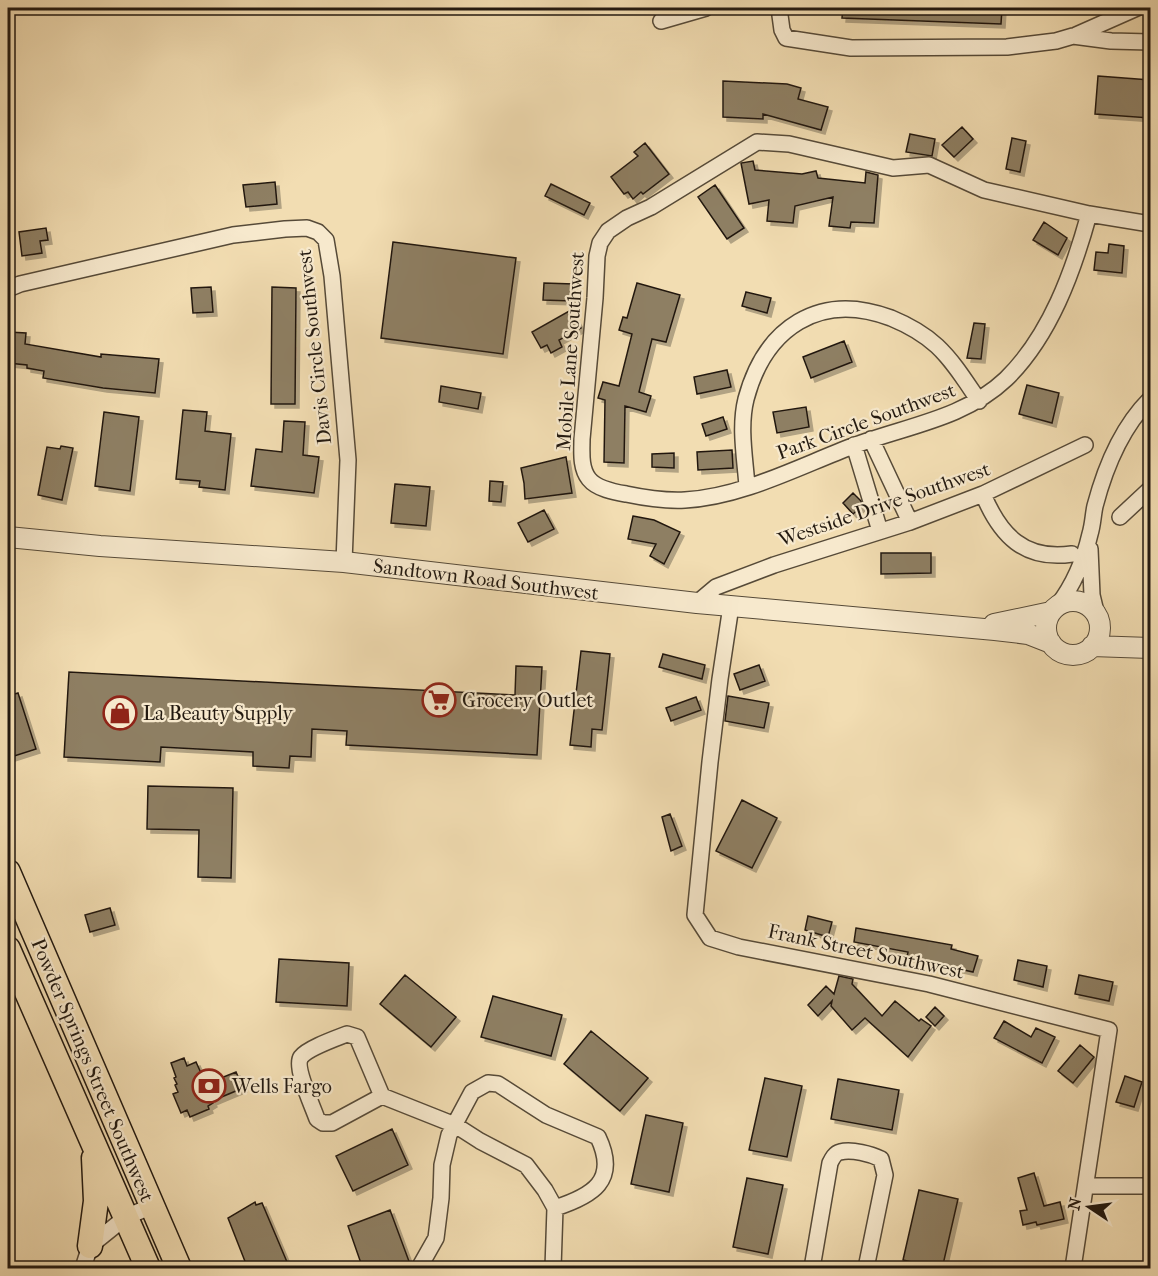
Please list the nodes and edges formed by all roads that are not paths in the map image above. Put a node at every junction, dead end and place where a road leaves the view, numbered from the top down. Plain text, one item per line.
1 (706, 8) edge
2 (779, 8) edge
3 (1137, 8) edge
4 (661, 21) dead end
5 (1073, 36) junction
6 (1150, 42) edge
7 (1089, 214) junction
8 (1150, 224) edge
9 (8, 289) edge
10 (1150, 399) edge
11 (978, 401) junction
12 (871, 440) junction
13 (854, 445) junction
14 (1086, 445) dead end
15 (589, 479) joint
16 (747, 486) junction
17 (1150, 489) edge
18 (982, 494) junction
19 (1120, 517) dead end
20 (910, 522) junction
21 (880, 531) junction
22 (1090, 534) junction
23 (8, 537) edge
24 (1072, 554) dead end
25 (344, 562) junction
26 (697, 603) junction
27 (731, 606) junction
28 (1055, 609) junction
29 (1098, 621) junction
30 (964, 628) junction
31 (1050, 643) junction
32 (1150, 643) edge
33 (1092, 646) junction
34 (1150, 648) edge
35 (8, 872) edge
36 (8, 950) edge
37 (382, 1096) junction
38 (455, 1125) junction
39 (93, 1143) junction
40 (1086, 1186) junction
41 (1150, 1186) edge
42 (152, 1206) junction
43 (555, 1208) junction
44 (126, 1217) junction
45 (86, 1257) edge
46 (148, 1269) edge
47 (179, 1269) edge
48 (418, 1269) edge
49 (553, 1269) edge
50 (812, 1269) edge
51 (866, 1269) edge
52 (1072, 1269) edge

1 - 4 street
2 - 5 street
3 - 5 street
5 - 6 street
7 - 8 street, Mobile Lane Southwest
7 - 11 street, Park Circle Southwest
7 - 15 street, Mobile Lane Southwest
9 - 25 street, Davis Circle Southwest
10 - 22 street
11 - 12 street, Park Circle Southwest
11 - 16 street
12 - 13 street, Park Circle Southwest
12 - 20 street
13 - 16 street, Park Circle Southwest
13 - 21 street
14 - 18 street, Westside Drive Southwest
15 - 16 street, Park Circle Southwest
17 - 19 street
18 - 20 street, Westside Drive Southwest
18 - 24 street
20 - 21 street, Westside Drive Southwest
21 - 26 street, Westside Drive Southwest
22 - 28 street
22 - 29 street
23 - 25 street, Sandtown Road Southwest
25 - 26 street, Sandtown Road Southwest
26 - 27 street, Sandtown Road Southwest
27 - 30 street, Sandtown Road Southwest
27 - 40 street, Frank Street Southwest
28 - 29 street
28 - 30 street, Sandtown Road Southwest
28 - 31 street
29 - 32 street
29 - 33 street
30 - 31 street, Sandtown Road Southwest
31 - 33 street
33 - 34 street
35 - 42 main road, Powder Springs Street Southwest
36 - 39 main road, Powder Springs Street Southwest
37 - 37 street
37 - 38 street
38 - 43 street
38 - 43 street
38 - 48 street
39 - 44 main road, Powder Springs Street Southwest
39 - 45 main road
40 - 41 street
40 - 52 street, Frank Street Southwest
42 - 44 street
42 - 47 main road, Powder Springs Street Southwest
43 - 49 street
44 - 45 street
44 - 46 main road, Powder Springs Street Southwest
50 - 51 street

